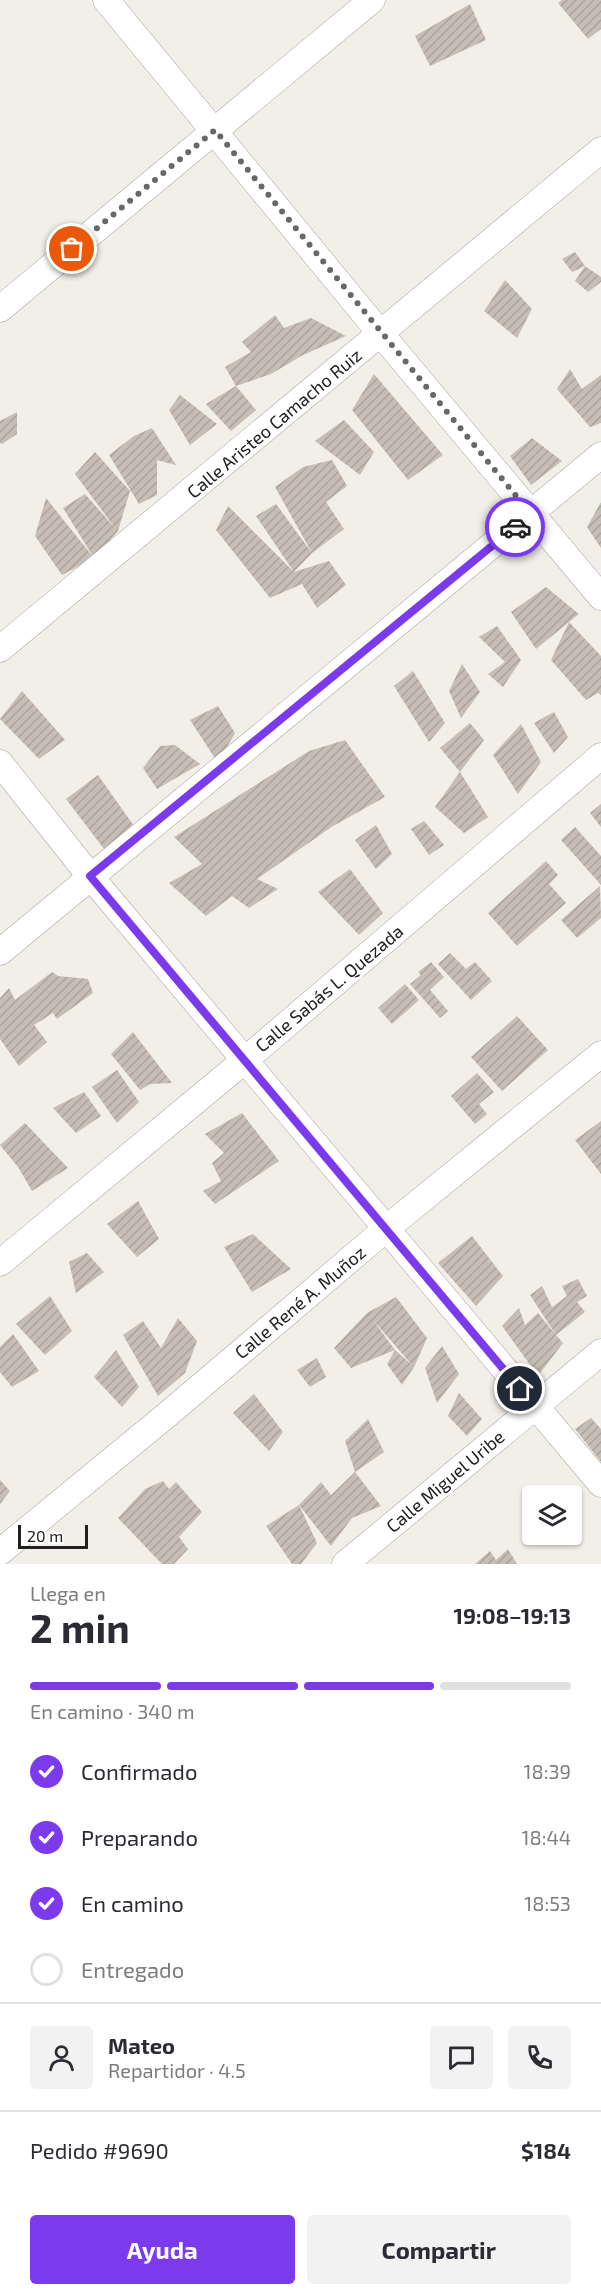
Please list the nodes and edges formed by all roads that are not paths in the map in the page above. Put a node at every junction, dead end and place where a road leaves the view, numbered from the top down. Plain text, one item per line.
1 (106, 0) edge
2 (372, 0) edge
3 (215, 130) junction
4 (601, 150) edge
5 (0, 309) edge
6 (381, 334) junction
7 (601, 455) edge
8 (531, 514) junction
9 (601, 597) edge
10 (0, 649) edge
11 (601, 756) edge
12 (0, 763) edge
13 (90, 876) junction
14 (0, 952) edge
15 (601, 1054) edge
16 (245, 1060) junction
17 (387, 1228) junction
18 (0, 1263) edge
19 (601, 1352) edge
20 (535, 1406) junction
21 (601, 1484) edge
22 (0, 1551) edge
23 (345, 1564) edge

1 - 3 street
2 - 3 street
3 - 5 street
3 - 6 street
4 - 6 street, Calle Aristeo Camacho Ruiz
6 - 8 street
6 - 10 street, Calle Aristeo Camacho Ruiz
7 - 8 street
8 - 9 street
8 - 13 street
11 - 16 street, Calle Sabás L. Quezada
12 - 13 street
13 - 14 street
13 - 16 street
15 - 17 street, Calle René A. Muñoz
16 - 17 street
16 - 18 street, Calle Sabás L. Quezada
17 - 20 street
17 - 22 street, Calle René A. Muñoz
19 - 20 street, Calle Miguel Uribe
20 - 21 street
20 - 23 street, Calle Miguel Uribe

